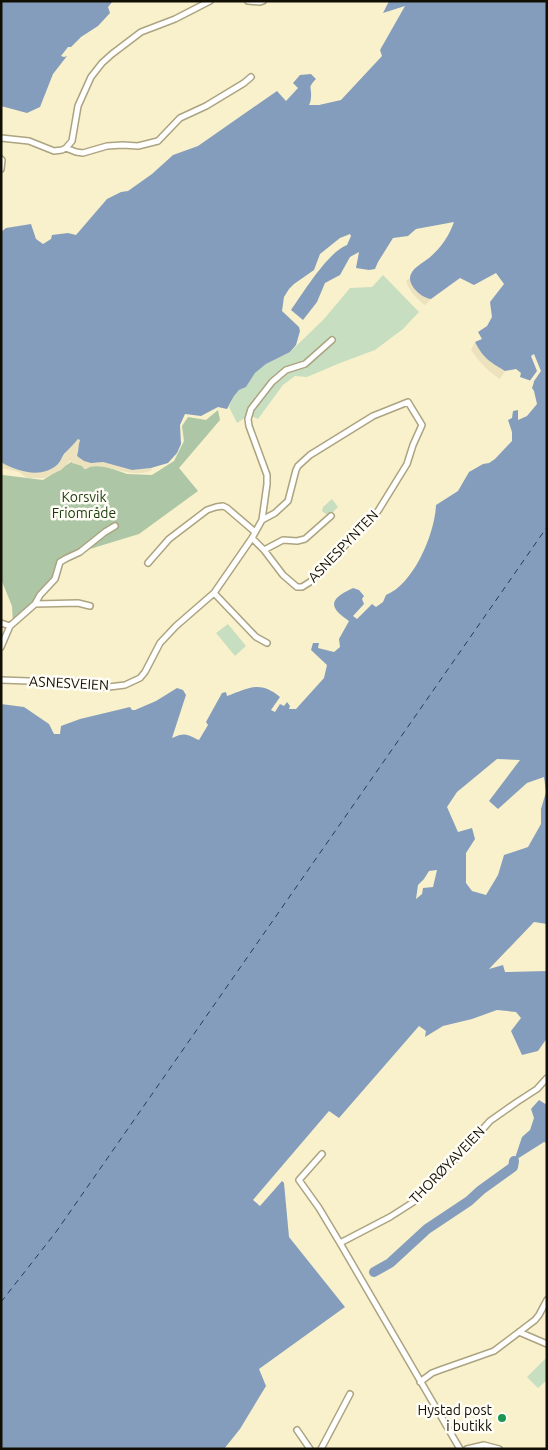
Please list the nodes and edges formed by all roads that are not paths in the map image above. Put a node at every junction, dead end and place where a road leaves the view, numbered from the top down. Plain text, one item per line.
1 (210, 1) edge
2 (248, 1) edge
3 (263, 1) edge
4 (251, 78) dead end
5 (1, 138) edge
6 (66, 148) junction
7 (1, 159) edge
8 (1, 169) edge
9 (332, 340) dead end
10 (331, 516) dead end
11 (262, 520) junction
12 (115, 526) dead end
13 (255, 532) junction
14 (252, 538) junction
15 (264, 550) junction
16 (148, 563) dead end
17 (214, 593) junction
18 (35, 604) junction
19 (90, 606) dead end
20 (1, 623) edge
21 (10, 626) junction
22 (267, 643) dead end
23 (1, 647) edge
24 (1, 680) edge
25 (547, 1078) edge
26 (322, 1154) dead end
27 (340, 1243) junction
28 (547, 1300) edge
29 (519, 1332) junction
30 (547, 1344) edge
31 (420, 1382) junction
32 (350, 1394) dead end
33 (297, 1430) dead end
34 (310, 1449) edge
35 (321, 1449) edge
36 (460, 1449) edge
37 (467, 1449) edge
38 (499, 1449) edge

1 - 6 street
2 - 3 street
4 - 6 street
5 - 6 street
7 - 8 street
9 - 11 street, ASNESVEIEN
10 - 15 street
11 - 13 street, ASNESVEIEN
11 - 15 street, ASNESPYNTEN
12 - 18 street
13 - 14 street, ASNESVEIEN
13 - 16 street
14 - 15 street, ASNESPYNTEN
14 - 17 street, ASNESVEIEN
17 - 22 street
17 - 24 street, ASNESVEIEN
18 - 19 street
18 - 21 street
20 - 21 street
21 - 23 street
25 - 27 street, THORØYAVEIEN
26 - 27 street
27 - 31 street
28 - 29 street
29 - 30 street
29 - 31 street
31 - 36 street
32 - 35 street
33 - 34 street
37 - 38 street

